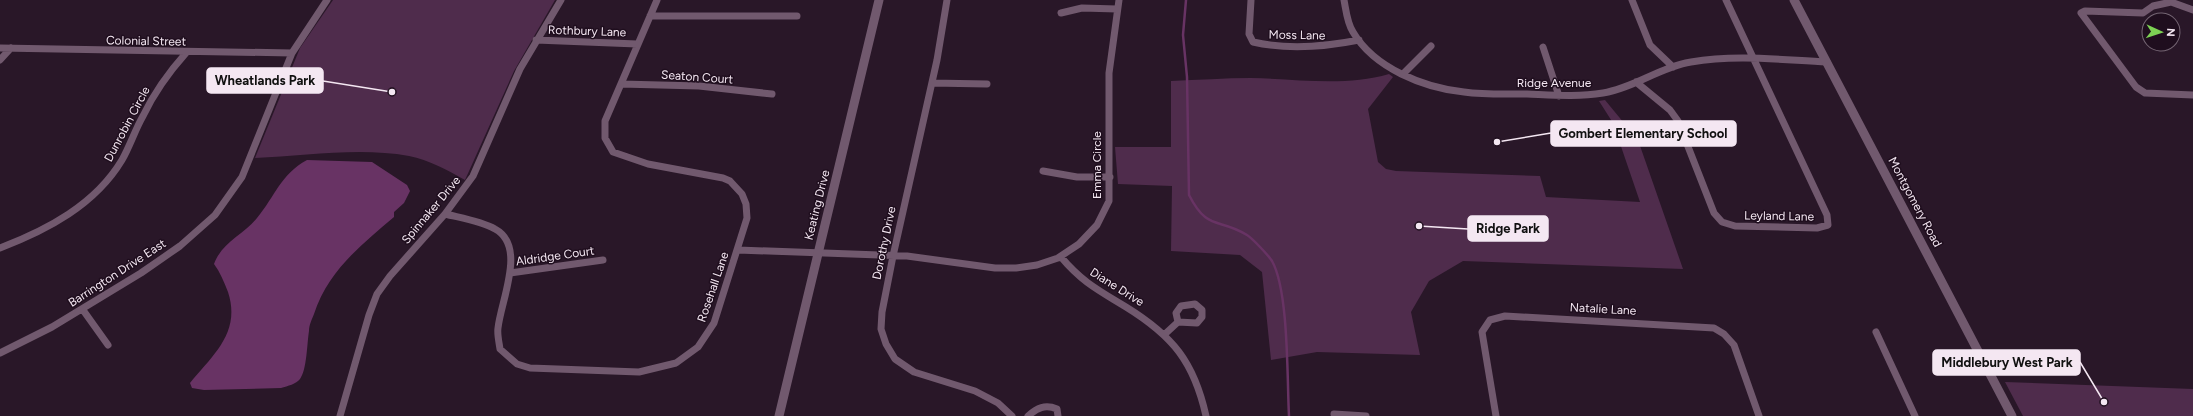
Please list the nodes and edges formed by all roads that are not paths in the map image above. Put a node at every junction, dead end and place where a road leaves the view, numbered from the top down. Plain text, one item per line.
1 (327, 0) edge
2 (561, 0) edge
3 (657, 0) edge
4 (879, 0) edge
5 (948, 0) edge
6 (1119, 0) edge
7 (1251, 0) edge
8 (1344, 0) edge
9 (1632, 0) edge
10 (1726, 0) edge
11 (1794, 0) edge
12 (1117, 9) junction
13 (2193, 10) edge
14 (1060, 13) dead end
15 (650, 16) junction
16 (797, 16) dead end
17 (536, 40) junction
18 (1359, 40) junction
19 (637, 44) junction
20 (1431, 46) dead end
21 (1543, 47) dead end
22 (0, 48) edge
23 (11, 48) junction
24 (186, 52) junction
25 (292, 52) junction
26 (0, 60) edge
27 (1755, 60) junction
28 (1827, 62) junction
29 (1673, 67) junction
30 (1403, 74) junction
31 (1636, 82) junction
32 (932, 83) junction
33 (621, 84) junction
34 (987, 84) dead end
35 (772, 94) dead end
36 (2193, 95) edge
37 (1560, 96) junction
38 (1043, 171) dead end
39 (1110, 176) junction
40 (445, 214) junction
41 (0, 248) edge
42 (738, 250) junction
43 (818, 253) junction
44 (893, 256) junction
45 (1061, 257) junction
46 (603, 260) dead end
47 (510, 273) junction
48 (82, 310) junction
49 (1178, 322) dead end
50 (1876, 332) dead end
51 (1164, 334) junction
52 (108, 345) dead end
53 (0, 353) edge
54 (1334, 414) dead end
55 (340, 416) edge
56 (779, 416) edge
57 (1012, 416) edge
58 (1028, 416) edge
59 (1058, 416) edge
60 (1206, 416) edge
61 (1366, 416) edge
62 (1496, 416) edge
63 (1759, 416) edge
64 (1915, 416) edge
65 (2012, 416) edge

1 - 25 street, Barrington Drive East
2 - 17 street, Spinnaker Drive
3 - 15 street, Rosehall Lane
4 - 43 street, Keating Drive
5 - 32 street, Dorothy Drive
6 - 12 street, Emma Circle
7 - 18 street, Moss Lane
8 - 18 street, Ridge Avenue
9 - 29 street
10 - 27 street, Leyland Lane
11 - 28 street, Montgomery Road
12 - 14 street
12 - 39 street, Emma Circle
13 - 36 street
15 - 16 street
15 - 19 street, Rosehall Lane
17 - 19 street, Rothbury Lane
17 - 40 street, Spinnaker Drive
18 - 30 street, Ridge Avenue
19 - 33 street, Rosehall Lane
20 - 30 street
21 - 37 street
22 - 23 street, Colonial Street
23 - 24 street, Colonial Street
23 - 26 street
24 - 25 street, Colonial Street
24 - 41 street, Dunrobin Circle
25 - 48 street, Barrington Drive East
27 - 28 street, Ridge Avenue
27 - 29 street, Ridge Avenue
27 - 31 street, Leyland Lane
28 - 65 street, Montgomery Road
29 - 31 street, Ridge Avenue
30 - 37 street, Ridge Avenue
31 - 37 street, Ridge Avenue
32 - 34 street
32 - 44 street, Dorothy Drive
33 - 35 street, Seaton Court
33 - 42 street, Rosehall Lane
38 - 39 street
39 - 45 street, Emma Circle
40 - 47 street, Rosehall Lane
40 - 55 street, Spinnaker Drive
42 - 43 street, Emma Circle
42 - 47 street, Rosehall Lane
43 - 44 street, Emma Circle
43 - 56 street, Keating Drive
44 - 45 street, Emma Circle
44 - 57 street, Dorothy Drive
45 - 51 street, Diane Drive
46 - 47 street, Aldridge Court
48 - 52 street
48 - 53 street, Barrington Drive East
49 - 51 street
50 - 64 street
51 - 60 street, Diane Drive
54 - 61 street
58 - 59 street
62 - 63 street, Natalie Lane

